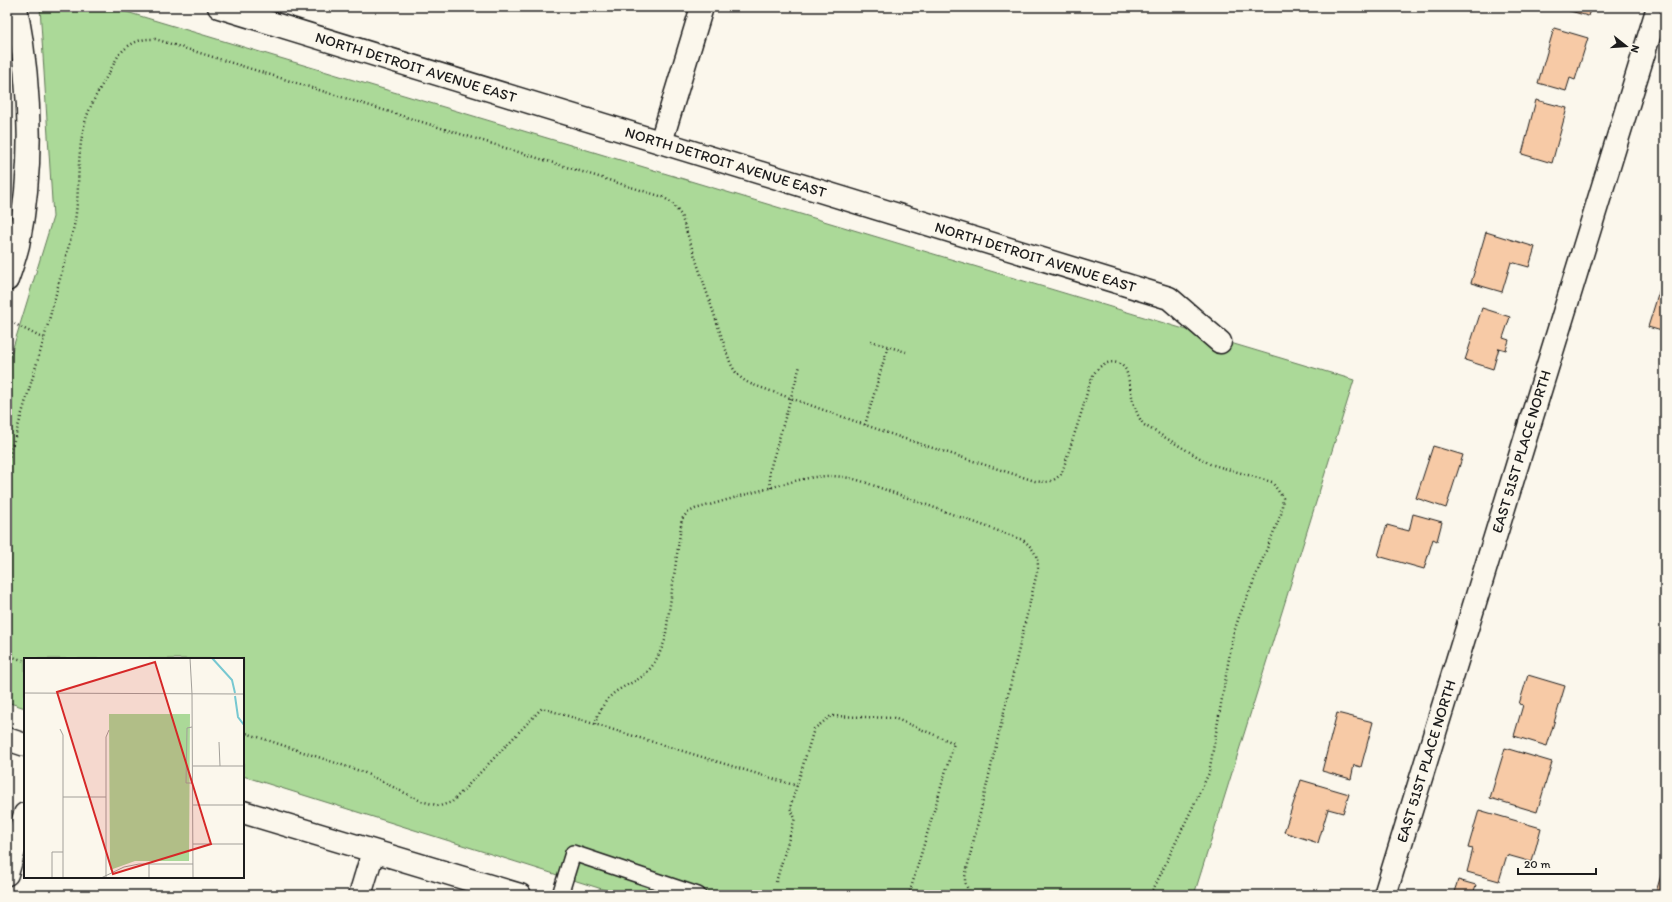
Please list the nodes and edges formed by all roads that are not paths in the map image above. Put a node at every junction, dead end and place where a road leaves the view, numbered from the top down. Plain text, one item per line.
1 (16, 7) edge
2 (219, 7) edge
3 (702, 7) edge
4 (1658, 7) edge
5 (661, 142) junction
6 (7, 280) edge
7 (1220, 342) dead end
8 (7, 739) edge
9 (24, 745) edge
10 (244, 812) edge
11 (24, 817) edge
12 (373, 852) junction
13 (7, 874) edge
14 (692, 894) edge
15 (360, 895) edge
16 (520, 895) edge
17 (560, 895) edge
18 (1385, 895) edge

1 - 6 street
2 - 5 street, NORTH DETROIT AVENUE EAST
3 - 5 street
4 - 18 street, EAST 51ST PLACE NORTH
5 - 7 street, NORTH DETROIT AVENUE EAST
8 - 9 street
10 - 12 street
11 - 13 street
12 - 15 street
12 - 16 street
14 - 17 lane

